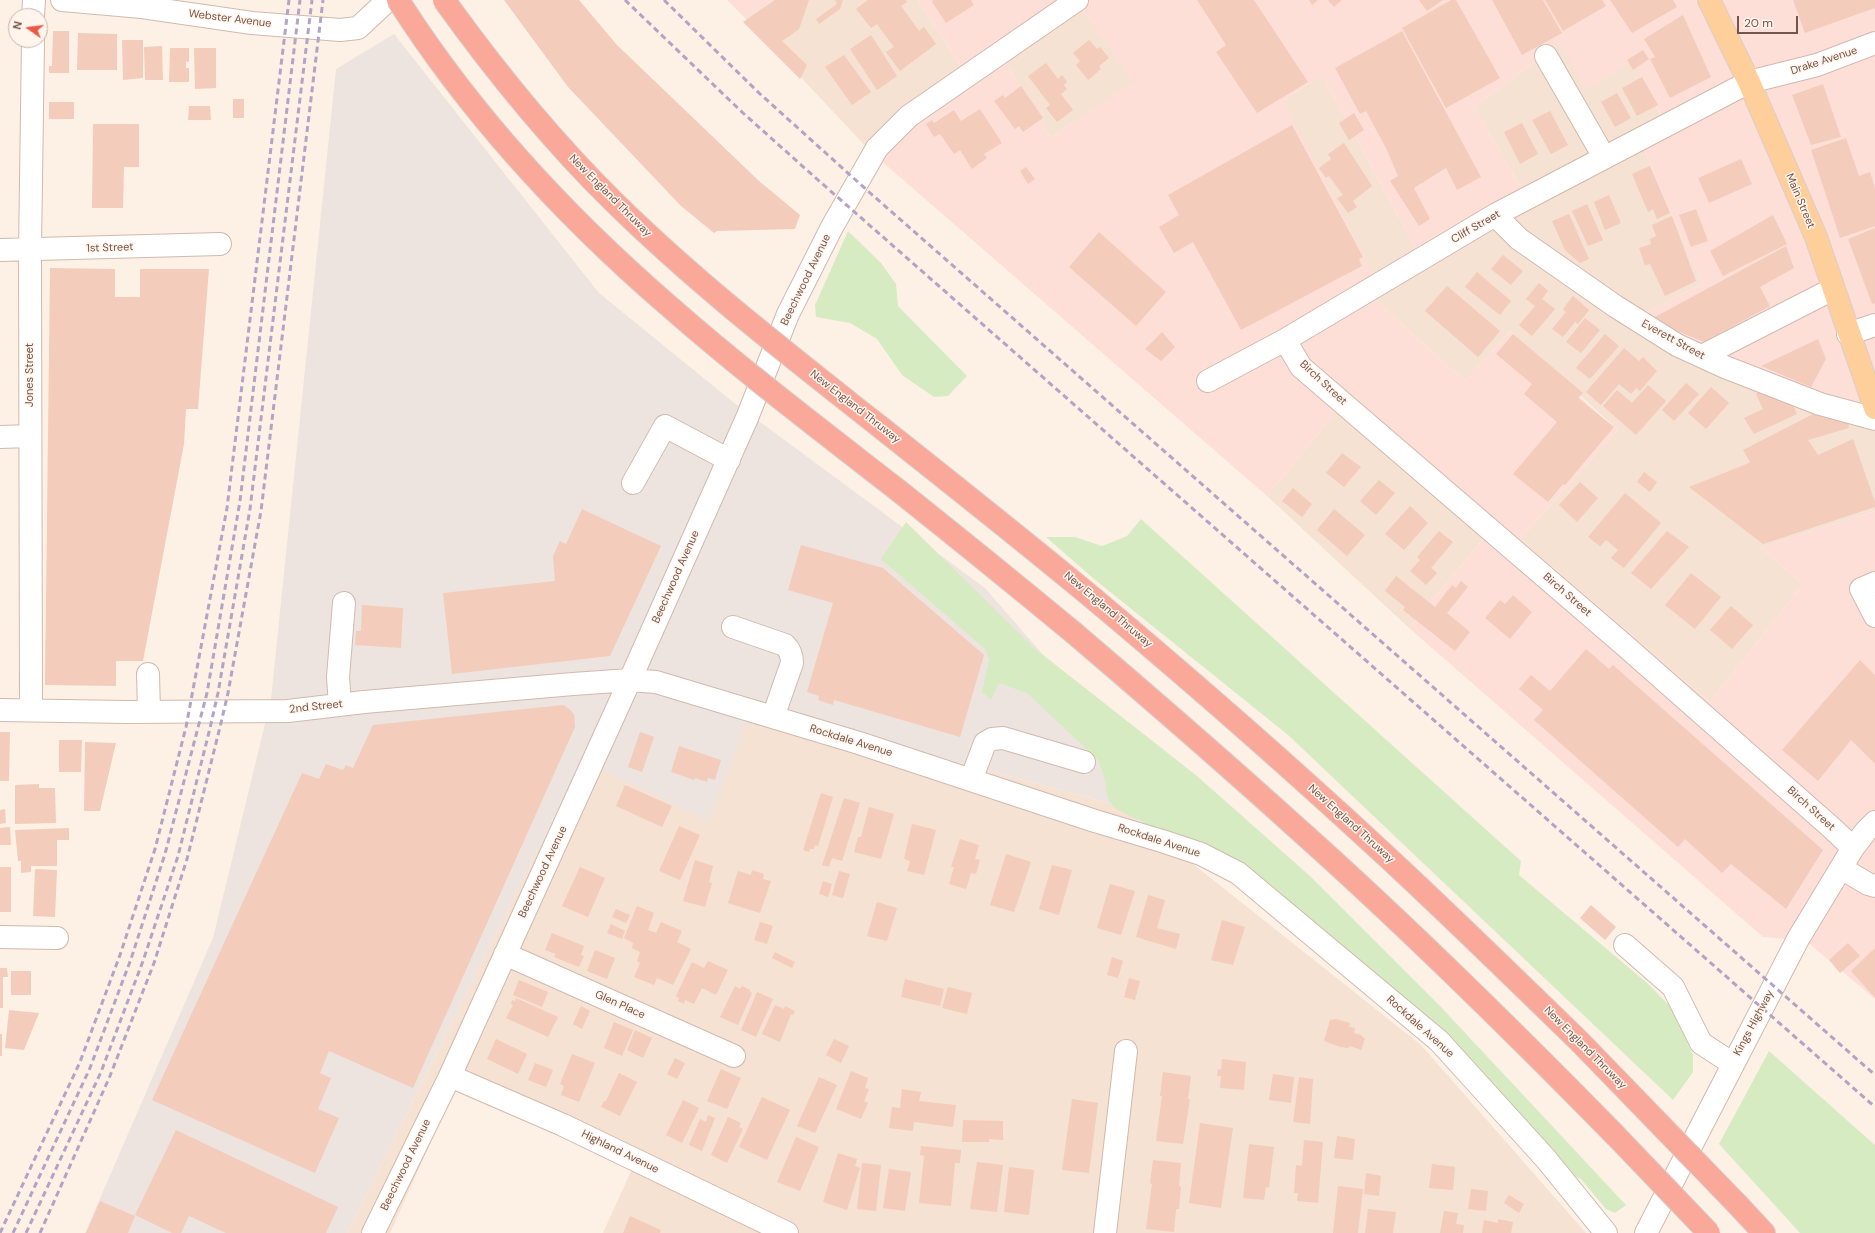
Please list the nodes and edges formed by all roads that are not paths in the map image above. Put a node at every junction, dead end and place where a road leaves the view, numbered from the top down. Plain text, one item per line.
1 (62, 0) edge
2 (388, 0) edge
3 (398, 0) edge
4 (444, 0) edge
5 (1077, 0) edge
6 (1709, 0) edge
7 (1875, 43) edge
8 (33, 48) edge
9 (1546, 56) dead end
10 (1749, 82) junction
11 (1604, 157) junction
12 (1495, 215) junction
13 (220, 244) dead end
14 (0, 250) edge
15 (30, 250) junction
16 (1833, 289) junction
17 (1875, 325) edge
18 (1848, 334) junction
19 (1285, 340) junction
20 (1702, 356) junction
21 (1208, 381) dead end
22 (1875, 408) edge
23 (1875, 419) edge
24 (30, 436) junction
25 (0, 437) edge
26 (729, 460) junction
27 (633, 484) dead end
28 (1875, 583) edge
29 (344, 603) dead end
30 (1875, 616) edge
31 (732, 627) dead end
32 (148, 674) dead end
33 (630, 680) junction
34 (340, 705) junction
35 (0, 710) edge
36 (31, 710) junction
37 (149, 712) junction
38 (773, 717) junction
39 (1084, 762) dead end
40 (971, 780) junction
41 (1875, 822) edge
42 (1853, 848) junction
43 (1841, 868) junction
44 (1875, 886) edge
45 (0, 937) edge
46 (57, 938) dead end
47 (1625, 945) dead end
48 (505, 954) junction
49 (1126, 1051) dead end
50 (734, 1056) dead end
51 (1733, 1064) junction
52 (450, 1076) junction
53 (1616, 1136) junction
54 (373, 1233) edge
55 (787, 1233) edge
56 (1105, 1233) edge
57 (1606, 1233) edge
58 (1646, 1233) edge
59 (1688, 1233) edge
60 (1709, 1233) edge
61 (1764, 1233) edge

1 - 2 street, Webster Avenue
3 - 53 highway, bridge
4 - 61 highway, New England Thruway, bridge
5 - 26 street, Beechwood Avenue
6 - 10 main road, Main Street
7 - 10 street, Drake Avenue
8 - 15 street, Jones Street
9 - 11 street
10 - 11 street, Cliff Street
10 - 16 main road, Main Street
11 - 12 street, Cliff Street
12 - 19 street, Cliff Street
12 - 20 street, Everett Street
13 - 15 street, 1st Street
14 - 15 street, 1st Street
15 - 24 street, Jones Street
16 - 18 main road, Main Street
16 - 20 street
17 - 18 street
18 - 22 main road, Main Street
19 - 21 street, Cliff Street
19 - 42 street, Birch Street
20 - 23 street, Everett Street
24 - 25 street
24 - 36 street, Jones Street
26 - 27 street
26 - 33 street, Beechwood Avenue
28 - 30 street
29 - 34 street
31 - 38 street
32 - 37 street
33 - 34 street, 2nd Street
33 - 38 street, Rockdale Avenue
33 - 48 street, Beechwood Avenue
34 - 37 street, 2nd Street
35 - 36 street, 2nd Street
36 - 37 street, 2nd Street
38 - 40 street, Rockdale Avenue
39 - 40 street
40 - 57 street, Rockdale Avenue
41 - 42 street, Kings Highway
42 - 43 street, Kings Highway
43 - 44 street
43 - 51 street, Kings Highway
45 - 46 street
47 - 51 street
48 - 50 street, Glen Place
48 - 52 street, Beechwood Avenue
49 - 56 street
51 - 58 street, Kings Highway
52 - 54 street, Beechwood Avenue
52 - 55 street, Highland Avenue
53 - 59 highway, bridge
53 - 60 highway, bridge

